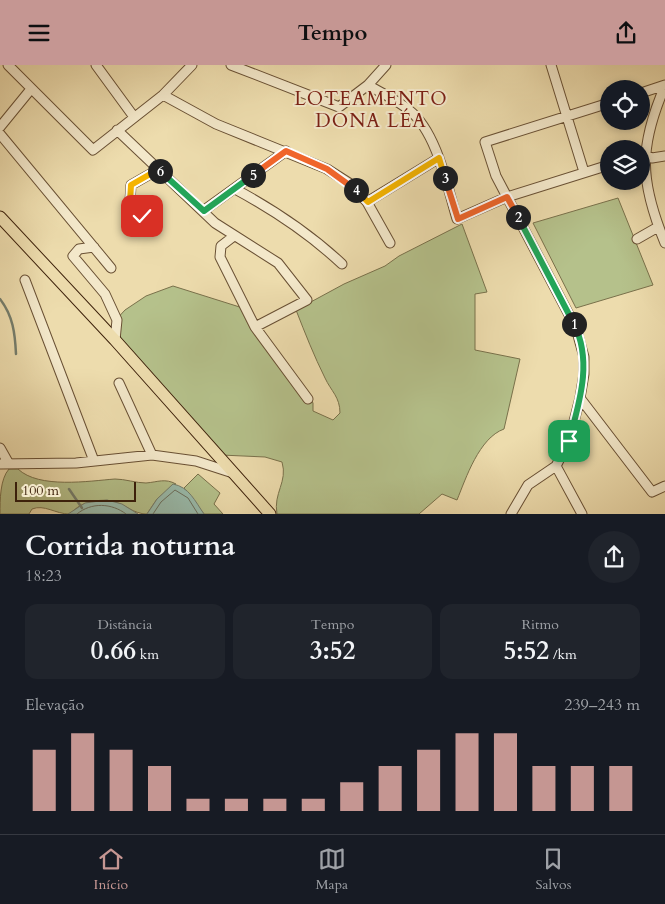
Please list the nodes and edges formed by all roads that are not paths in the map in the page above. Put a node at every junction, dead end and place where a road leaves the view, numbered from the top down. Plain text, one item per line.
1 (8, 65) edge
2 (96, 65) edge
3 (192, 65) edge
4 (231, 65) edge
5 (386, 65) edge
6 (551, 65) edge
7 (368, 85) junction
8 (665, 86) edge
9 (30, 89) junction
10 (650, 90) edge
11 (163, 95) junction
12 (600, 106) edge
13 (134, 117) junction
14 (566, 117) junction
15 (0, 127) edge
16 (118, 130) junction
17 (0, 134) edge
18 (647, 140) edge
19 (286, 151) junction
20 (665, 156) edge
21 (650, 157) edge
22 (439, 158) junction
23 (600, 167) edge
24 (159, 169) junction
25 (584, 171) junction
26 (235, 189) junction
27 (647, 190) edge
28 (507, 197) junction
29 (368, 202) junction
30 (204, 211) junction
31 (142, 216) dead end
32 (0, 217) edge
33 (658, 227) junction
34 (234, 236) junction
35 (637, 239) dead end
36 (390, 243) dead end
37 (665, 243) edge
38 (94, 247) junction
39 (342, 264) dead end
40 (112, 268) dead end
41 (25, 280) dead end
42 (255, 327) junction
43 (115, 340) junction
44 (119, 383) dead end
45 (580, 398) junction
46 (308, 399) dead end
47 (0, 448) edge
48 (152, 455) junction
49 (94, 461) junction
50 (4, 464) edge
51 (556, 466) junction
52 (233, 473) junction
53 (665, 486) edge
54 (270, 514) edge
55 (511, 514) edge
56 (582, 514) edge

1 - 9 street
2 - 13 street
3 - 11 street
4 - 7 street
5 - 7 street
6 - 14 street
7 - 22 street
8 - 10 street
8 - 18 street
9 - 15 street
9 - 16 street
11 - 13 street
11 - 19 street
12 - 14 street
13 - 16 street
14 - 25 street
14 - 28 street
16 - 24 street
17 - 38 street
19 - 26 street
19 - 29 street
20 - 21 street
22 - 28 street
22 - 29 street
23 - 25 street
24 - 30 street
24 - 31 street
25 - 28 street
26 - 30 street
26 - 39 street
27 - 33 street
28 - 45 street
29 - 36 street
30 - 34 street
32 - 43 main road
33 - 35 street
33 - 37 street
34 - 42 street
34 - 42 street
38 - 40 street
38 - 43 street
41 - 49 street
42 - 46 street
43 - 52 main road
44 - 48 street
45 - 51 street
45 - 53 street
47 - 50 street
48 - 49 street
48 - 52 street
49 - 50 street
51 - 55 street
51 - 56 street
52 - 54 main road

